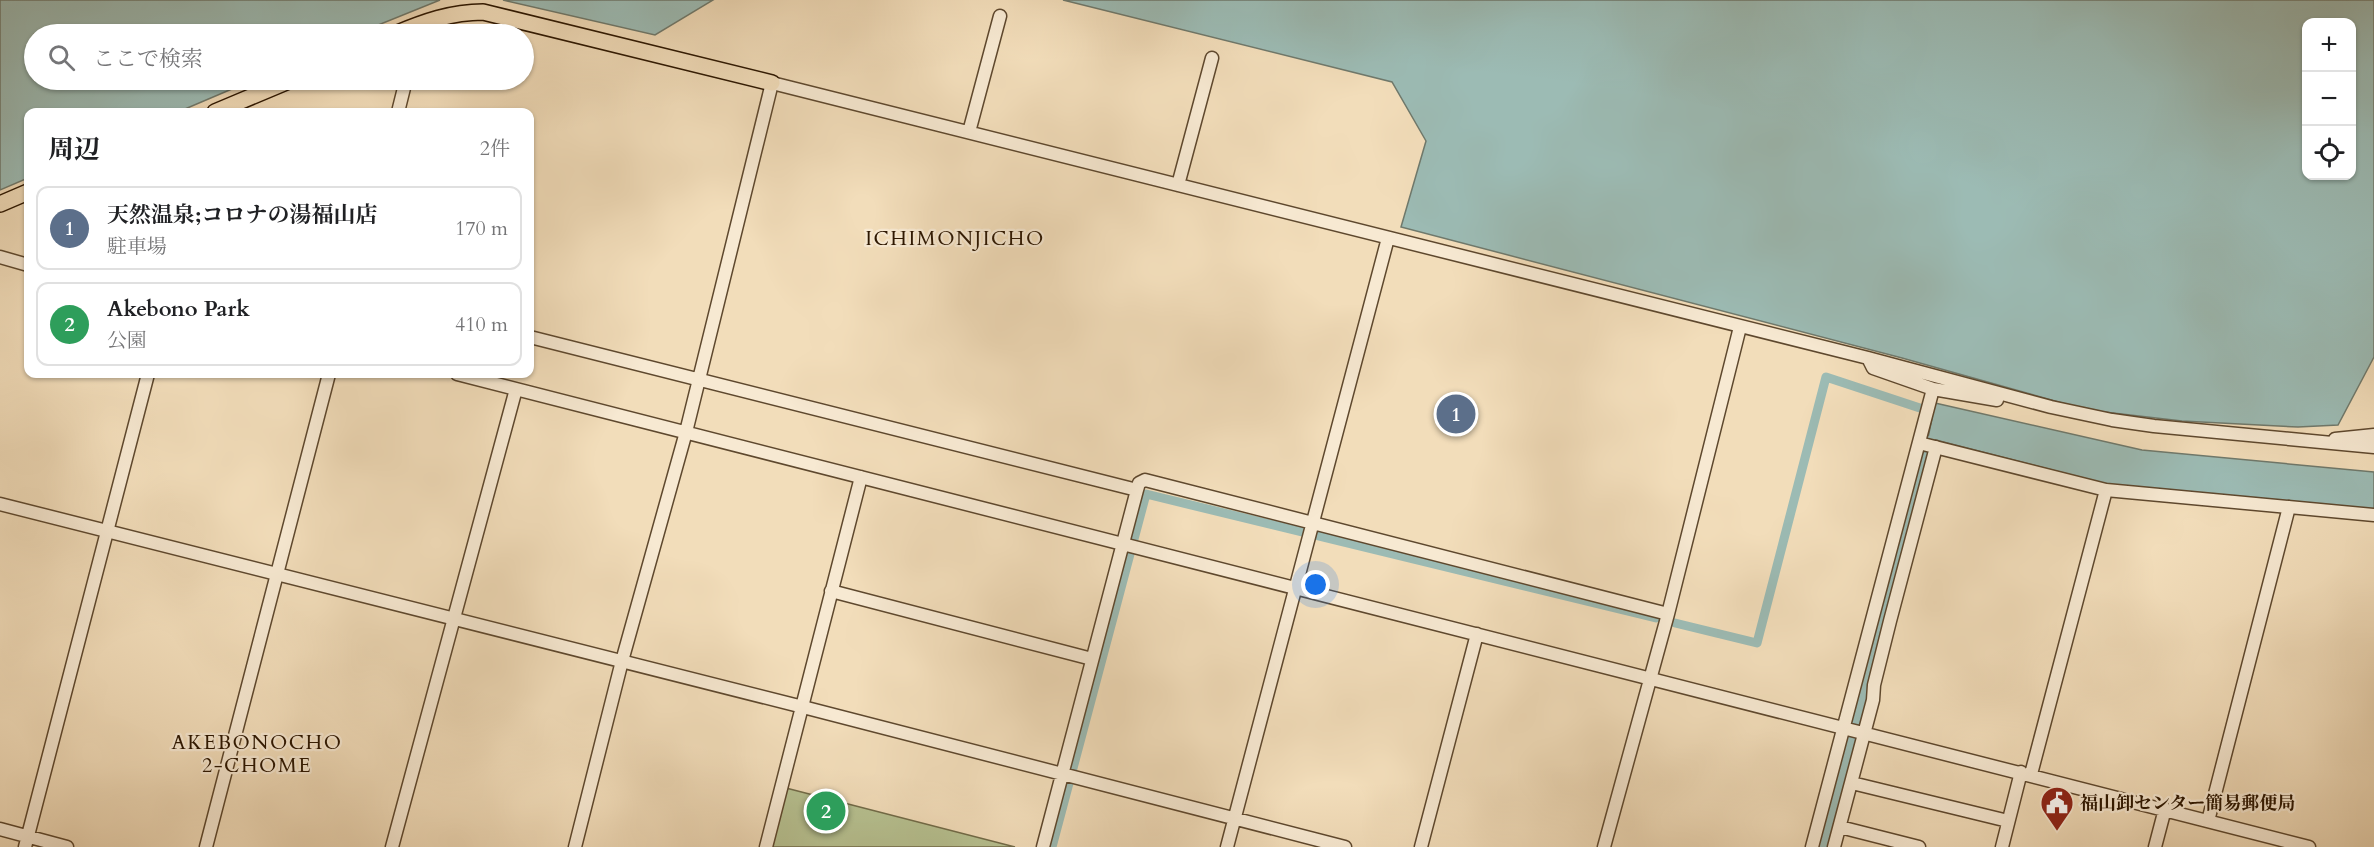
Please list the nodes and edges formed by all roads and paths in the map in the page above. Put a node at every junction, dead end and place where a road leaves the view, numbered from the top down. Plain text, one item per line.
1 (1000, 16) dead end
2 (428, 24) edge
3 (532, 24) edge
4 (534, 25) edge
5 (1212, 58) dead end
6 (772, 83) junction
7 (267, 90) edge
8 (404, 90) edge
9 (224, 108) edge
10 (399, 108) edge
11 (969, 132) junction
12 (1178, 185) junction
13 (24, 194) edge
14 (0, 204) edge
15 (1388, 238) junction
16 (0, 257) edge
17 (24, 264) edge
18 (1740, 327) junction
19 (534, 338) edge
20 (1868, 358) junction
21 (147, 378) edge
22 (328, 378) edge
23 (473, 378) edge
24 (699, 380) junction
25 (516, 389) junction
26 (1932, 394) junction
27 (2006, 395) junction
28 (686, 432) junction
29 (2374, 435) edge
30 (2315, 441) junction
31 (1928, 445) junction
32 (2374, 447) edge
33 (861, 477) junction
34 (1137, 490) junction
35 (2106, 490) junction
36 (0, 504) edge
37 (2289, 507) junction
38 (2374, 515) edge
39 (1312, 525) junction
40 (106, 530) junction
41 (1129, 546) junction
42 (277, 574) junction
43 (1296, 588) junction
44 (831, 591) junction
45 (1668, 615) junction
46 (451, 619) junction
47 (1477, 634) junction
48 (1092, 659) junction
49 (622, 661) junction
50 (1649, 679) junction
51 (803, 706) junction
52 (1853, 730) junction
53 (2026, 773) junction
54 (1068, 776) junction
55 (1852, 783) junction
56 (2165, 809) junction
57 (1234, 819) junction
58 (2208, 820) junction
59 (2008, 821) junction
60 (1840, 826) junction
61 (0, 830) edge
62 (26, 842) edge
63 (2288, 845) edge
64 (68, 847) edge
65 (206, 847) edge
66 (392, 847) edge
67 (575, 847) edge
68 (766, 847) edge
69 (1043, 847) edge
70 (1227, 847) edge
71 (1345, 847) edge
72 (1421, 847) edge
73 (1604, 847) edge
74 (1812, 847) edge
75 (1834, 847) edge
76 (1919, 847) edge
77 (2002, 847) edge
78 (2155, 847) edge
79 (2309, 847) edge

1 - 11 street
2 - 3 main road
4 - 6 main road
5 - 12 street
6 - 11 street
6 - 24 street
7 - 9 main road
8 - 10 street
11 - 12 street
12 - 15 street
13 - 14 main road
15 - 18 street
15 - 39 street
16 - 17 street
18 - 20 street
18 - 45 street
19 - 24 street
20 - 26 street
20 - 27 street
21 - 40 street
22 - 42 street
23 - 25 street
24 - 28 street
24 - 34 street
25 - 28 street
25 - 46 street
26 - 27 street
26 - 31 street
27 - 30 street
28 - 33 street
28 - 49 street
29 - 30 street
30 - 32 street
31 - 35 street
31 - 52 street
31 - 52 street
33 - 41 street
33 - 44 street
34 - 39 street
34 - 41 street
35 - 37 street
35 - 53 street
36 - 40 street
37 - 38 street
37 - 58 street
39 - 43 street
39 - 45 street
40 - 42 street
40 - 62 street
41 - 43 street
41 - 48 street
42 - 46 street
42 - 65 street
43 - 47 street
43 - 57 street
44 - 48 street
44 - 51 street
45 - 50 street
46 - 49 street
46 - 66 street
47 - 50 street
47 - 72 street
48 - 54 street
49 - 51 street
49 - 67 street
50 - 52 street
50 - 73 street
51 - 54 street
51 - 68 street
52 - 53 street
52 - 55 street
52 - 74 street
53 - 56 street
53 - 59 street
54 - 57 street
54 - 69 street
55 - 59 street
55 - 60 street
56 - 58 street
56 - 78 street
57 - 70 street
57 - 71 street
58 - 63 street
59 - 77 street
60 - 75 street
60 - 76 street
61 - 62 street
62 - 64 street
63 - 79 street

